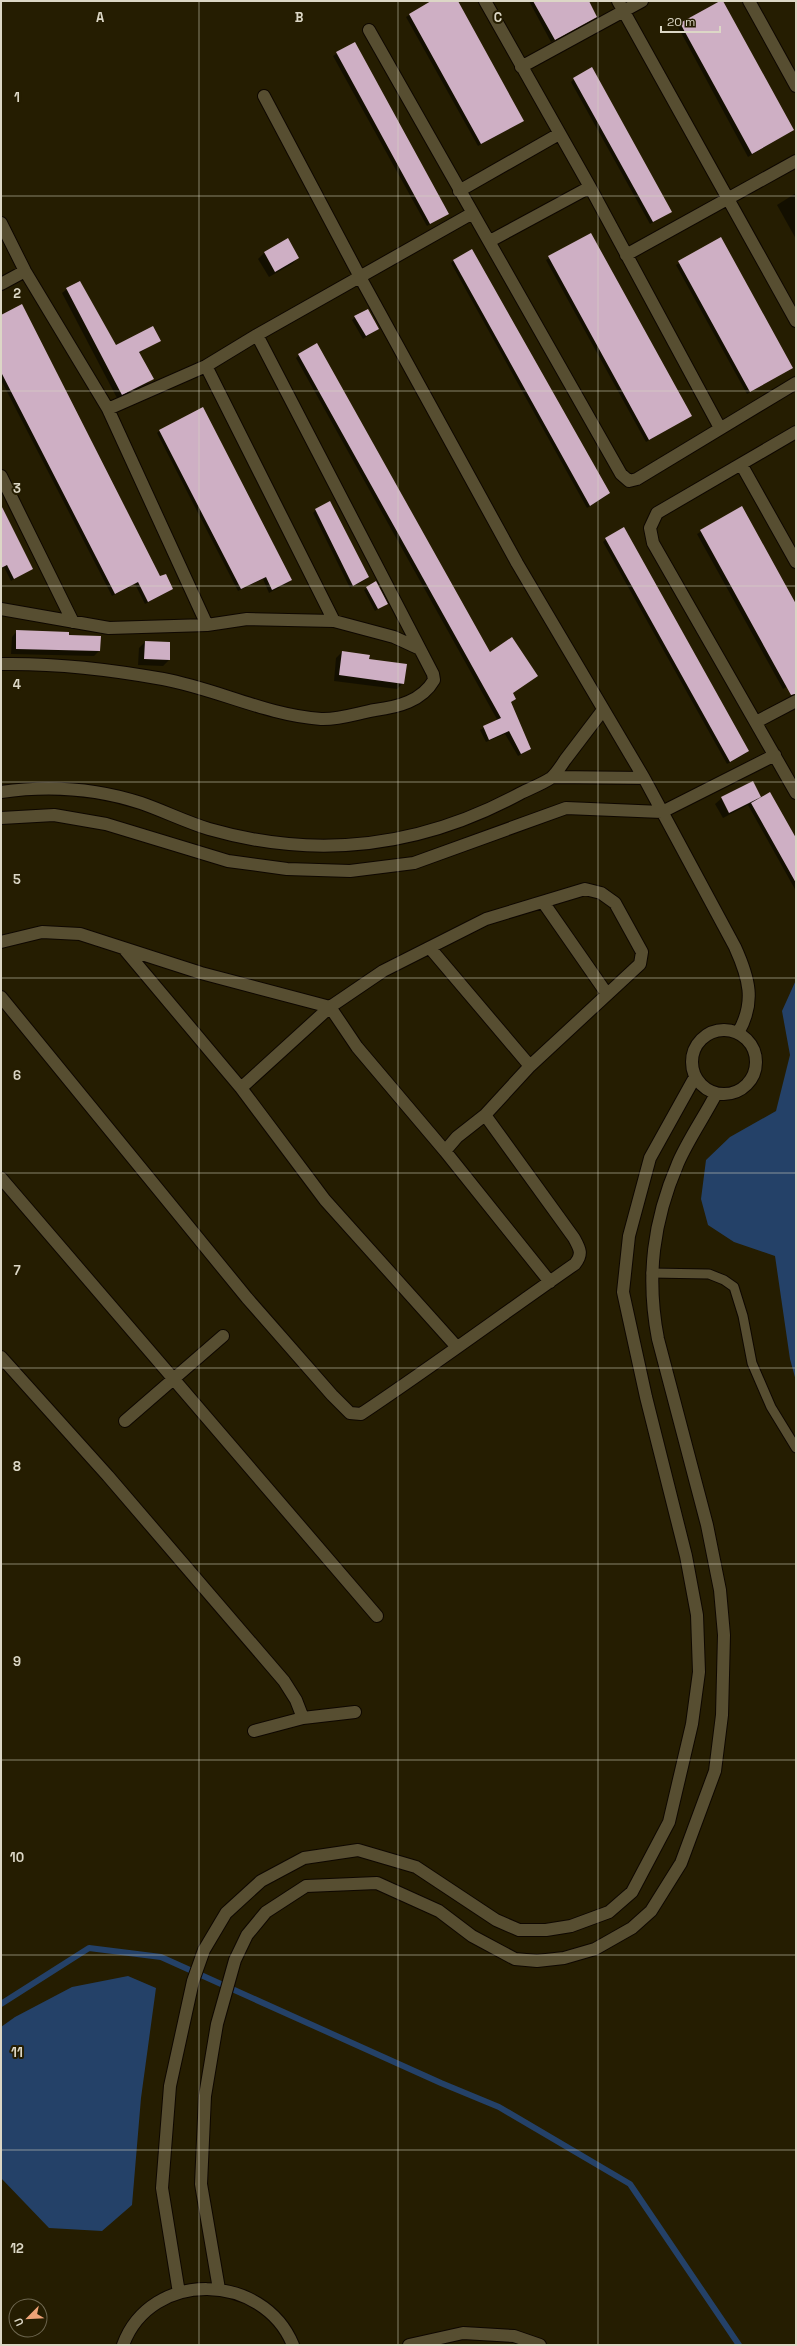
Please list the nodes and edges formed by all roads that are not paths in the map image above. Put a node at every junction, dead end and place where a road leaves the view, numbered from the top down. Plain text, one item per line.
1 (485, 1) edge
2 (642, 1) edge
3 (749, 1) edge
4 (621, 6) edge
5 (368, 30) dead end
6 (521, 67) junction
7 (796, 86) edge
8 (264, 96) dead end
9 (559, 134) junction
10 (796, 161) edge
11 (590, 187) junction
12 (459, 191) junction
13 (726, 199) junction
14 (471, 214) junction
15 (1, 223) edge
16 (490, 241) junction
17 (626, 255) junction
18 (25, 271) junction
19 (360, 277) junction
20 (1, 284) edge
21 (796, 321) edge
22 (257, 335) junction
23 (206, 366) junction
24 (796, 383) edge
25 (108, 409) junction
26 (720, 428) junction
27 (796, 432) edge
28 (741, 464) junction
29 (1, 476) edge
30 (796, 562) edge
31 (1, 609) edge
32 (334, 621) junction
33 (73, 622) junction
34 (207, 625) junction
35 (420, 649) junction
36 (1, 664) edge
37 (796, 701) edge
38 (603, 710) junction
39 (756, 722) junction
40 (775, 755) junction
41 (552, 777) junction
42 (644, 778) junction
43 (795, 789) edge
44 (1, 792) edge
45 (662, 812) junction
46 (1, 818) edge
47 (543, 902) junction
48 (1, 942) edge
49 (430, 948) junction
50 (125, 949) junction
51 (607, 994) junction
52 (1, 997) edge
53 (330, 1006) junction
54 (738, 1033) junction
55 (530, 1066) junction
56 (695, 1077) junction
57 (241, 1088) junction
58 (716, 1094) junction
59 (485, 1115) junction
60 (445, 1151) junction
61 (1, 1178) edge
62 (651, 1274) junction
63 (550, 1282) junction
64 (223, 1336) dead end
65 (456, 1346) junction
66 (1, 1357) edge
67 (174, 1380) junction
68 (125, 1421) dead end
69 (796, 1448) edge
70 (377, 1616) dead end
71 (355, 1712) dead end
72 (303, 1718) junction
73 (254, 1731) dead end
74 (219, 2289) junction
75 (179, 2293) junction
76 (123, 2345) edge
77 (293, 2345) edge
78 (409, 2345) edge
79 (540, 2345) edge

1 - 6 street
2 - 4 street
3 - 7 street
4 - 6 street
4 - 13 street
5 - 12 street
6 - 9 street
8 - 19 street
9 - 11 street
9 - 12 street
10 - 13 street
11 - 16 street
11 - 17 street
12 - 14 street
13 - 17 street
13 - 21 street
14 - 16 street
14 - 19 street
15 - 18 street
16 - 26 street
17 - 26 street
18 - 20 street
18 - 25 street
19 - 22 street
19 - 38 street
22 - 23 street
22 - 35 street
23 - 25 street
23 - 32 street
24 - 26 street
25 - 34 street
27 - 28 street
28 - 30 street
28 - 39 street
29 - 33 street
31 - 33 street
32 - 34 street
32 - 35 street
33 - 34 street
35 - 36 street
37 - 39 street
38 - 41 street
38 - 42 street
39 - 40 street
40 - 43 street
40 - 45 street
41 - 42 street
41 - 44 street
42 - 45 street
45 - 46 street
45 - 54 street
47 - 49 street
47 - 51 street
47 - 51 street
48 - 50 street
49 - 53 street
49 - 55 street
50 - 53 street
50 - 57 street
51 - 55 street
52 - 65 street
53 - 57 street
53 - 60 street
54 - 56 street
54 - 58 street
55 - 59 street
56 - 58 street
56 - 75 street
57 - 65 street
58 - 62 street
59 - 60 street
59 - 63 street
60 - 63 street
61 - 67 street
62 - 69 lane
62 - 74 street
63 - 65 street
64 - 67 street
66 - 72 street
67 - 68 street
67 - 70 street
71 - 72 street
72 - 73 street
74 - 75 street
74 - 77 street
75 - 76 street
78 - 79 street

